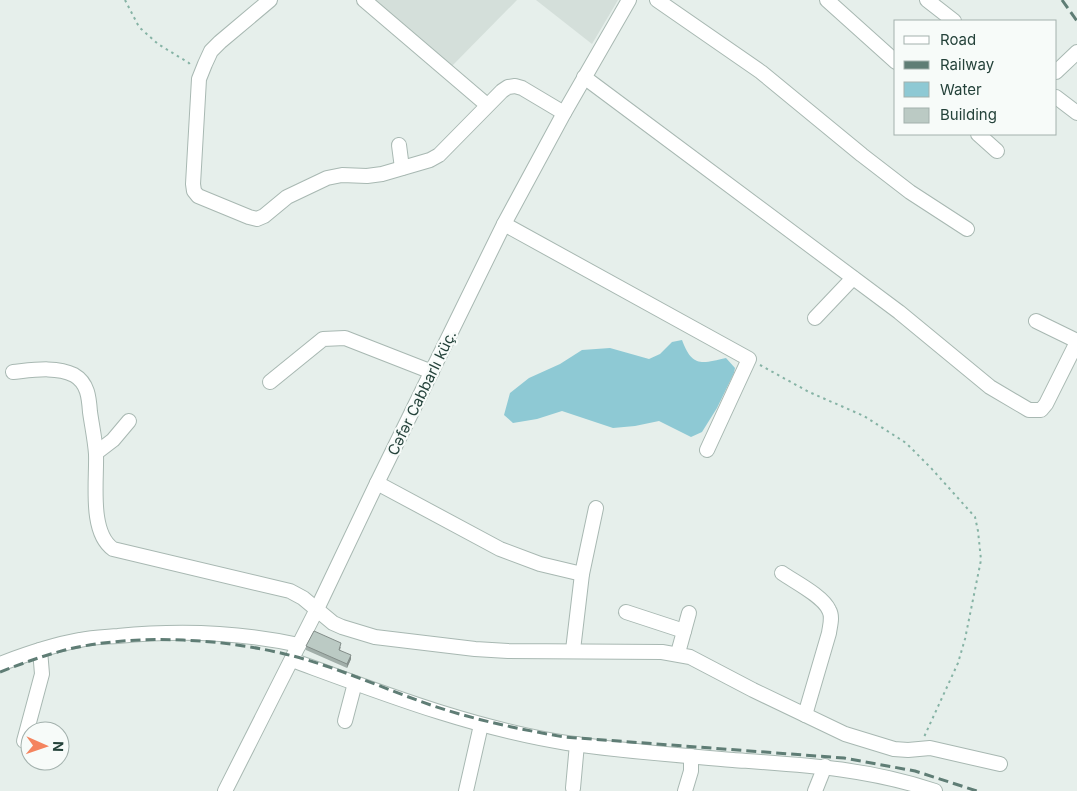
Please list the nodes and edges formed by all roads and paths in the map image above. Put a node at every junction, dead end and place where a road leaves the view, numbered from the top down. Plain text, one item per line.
1 (125, 0) edge
2 (270, 0) edge
3 (364, 0) edge
4 (629, 0) edge
5 (656, 0) edge
6 (827, 0) edge
7 (927, 0) edge
8 (953, 20) edge
9 (1077, 52) edge
10 (894, 60) edge
11 (1057, 71) edge
12 (584, 77) junction
13 (198, 79) junction
14 (1057, 98) edge
15 (487, 105) junction
16 (1077, 112) edge
17 (564, 113) junction
18 (979, 135) edge
19 (399, 145) dead end
20 (997, 151) dead end
21 (402, 168) junction
22 (504, 224) junction
23 (967, 229) dead end
24 (853, 278) junction
25 (815, 318) dead end
26 (1036, 321) dead end
27 (1077, 342) edge
28 (749, 359) junction
29 (13, 372) dead end
30 (432, 372) junction
31 (270, 382) dead end
32 (129, 421) dead end
33 (707, 450) dead end
34 (96, 453) junction
35 (377, 483) junction
36 (596, 508) dead end
37 (782, 573) dead end
38 (582, 574) junction
39 (317, 609) junction
40 (626, 612) dead end
41 (689, 613) dead end
42 (684, 631) junction
43 (299, 645) junction
44 (40, 650) junction
45 (573, 650) junction
46 (678, 653) junction
47 (292, 660) junction
48 (0, 664) edge
49 (356, 683) junction
50 (805, 715) junction
51 (29, 721) edge
52 (345, 721) dead end
53 (481, 725) junction
54 (577, 744) junction
55 (918, 748) junction
56 (692, 756) junction
57 (1000, 764) dead end
58 (825, 766) junction
59 (573, 788) dead end
60 (913, 788) edge
61 (225, 791) edge
62 (466, 791) edge
63 (685, 791) edge
64 (815, 791) edge
65 (935, 791) edge

1 - 13 path
2 - 13 street
3 - 15 street
4 - 12 street, Cəfər Cabbarlı küç.
5 - 23 street
6 - 10 street
7 - 8 street
9 - 11 street
12 - 17 street, Cəfər Cabbarlı küç.
12 - 24 street
13 - 21 street
14 - 16 street
15 - 17 street
15 - 21 street
17 - 22 street, Cəfər Cabbarlı küç.
18 - 20 street
19 - 21 street
22 - 28 street
22 - 30 street, Cəfər Cabbarlı küç.
24 - 25 street
24 - 27 street
26 - 27 street
28 - 33 street
28 - 55 path
29 - 34 street
30 - 31 street
30 - 35 street, Cəfər Cabbarlı küç.
32 - 34 street
34 - 39 street
35 - 38 street
35 - 39 street, Cəfər Cabbarlı küç.
36 - 38 street
37 - 50 street
38 - 45 street
39 - 43 street, Cəfər Cabbarlı küç.
39 - 45 street
40 - 42 street
41 - 42 street
42 - 46 street
43 - 44 street
43 - 47 street, Cəfər Cabbarlı küç.
44 - 48 street
44 - 51 street
45 - 46 street
46 - 50 street
47 - 49 street
47 - 61 street, Cəfər Cabbarlı küç.
49 - 52 street
49 - 53 street
50 - 55 street
53 - 54 street
53 - 62 street
54 - 56 street
54 - 59 street
55 - 57 street
56 - 58 street
56 - 63 street
58 - 60 street
58 - 64 street
60 - 65 street

